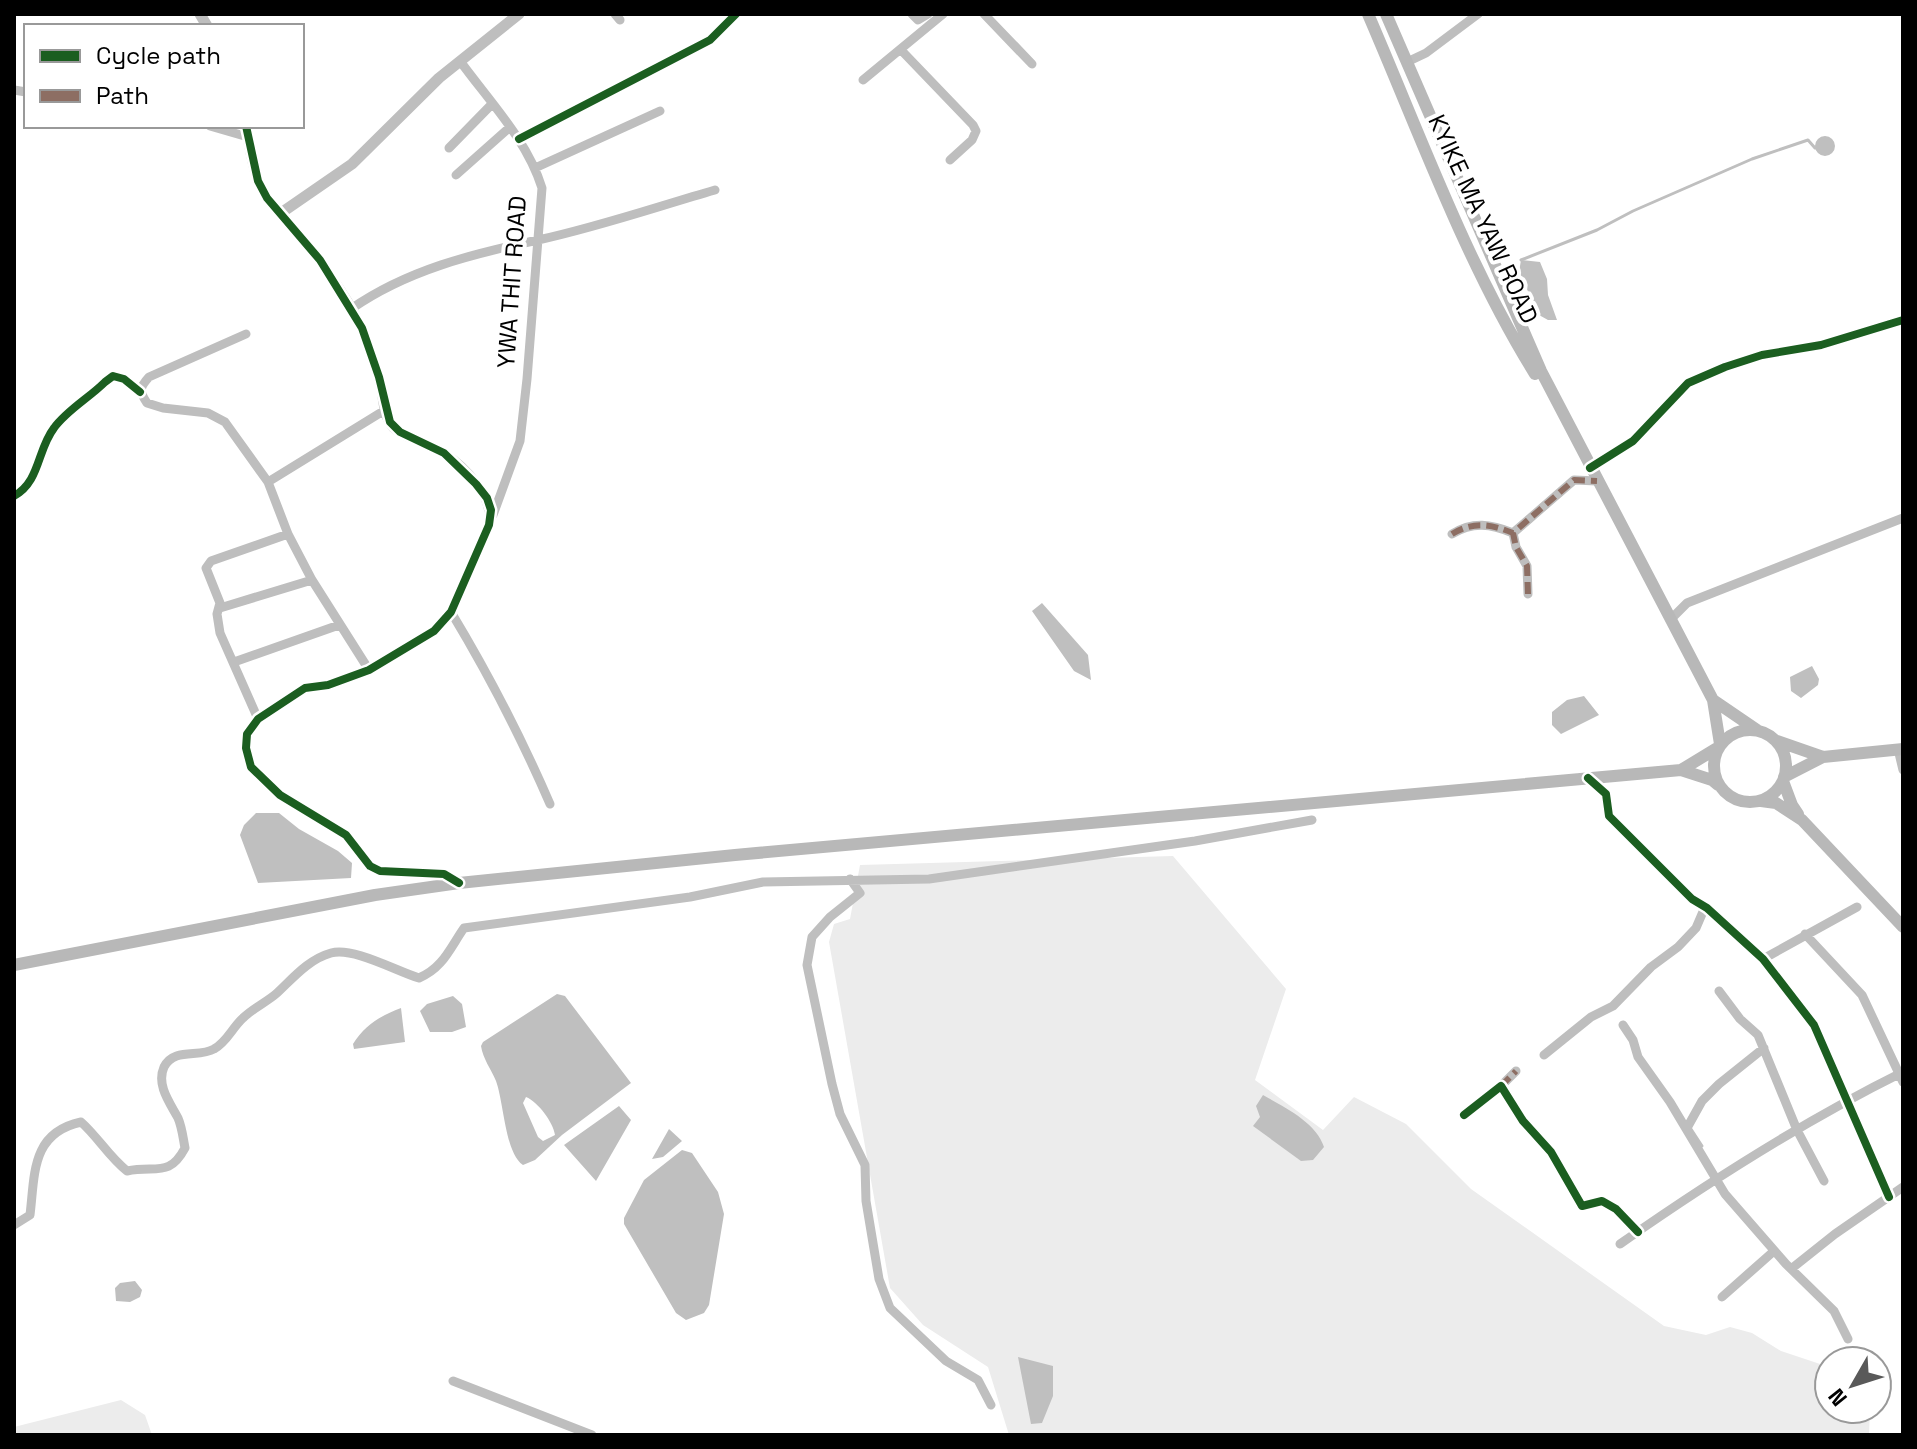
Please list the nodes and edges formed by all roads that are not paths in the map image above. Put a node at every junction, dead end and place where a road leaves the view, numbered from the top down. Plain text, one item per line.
1 (519, 14) edge
2 (912, 14) edge
3 (928, 14) edge
4 (943, 14) edge
5 (984, 14) edge
6 (1368, 14) edge
7 (1386, 14) edge
8 (1478, 14) edge
9 (733, 15) edge
10 (901, 50) junction
11 (460, 61) junction
12 (1407, 62) junction
13 (1032, 64) dead end
14 (863, 80) dead end
15 (492, 104) junction
16 (660, 111) dead end
17 (510, 127) junction
18 (225, 128) edge
19 (247, 131) edge
20 (519, 139) junction
21 (449, 148) dead end
22 (950, 160) dead end
23 (535, 168) junction
24 (456, 175) dead end
25 (715, 190) dead end
26 (281, 213) junction
27 (539, 240) junction
28 (351, 309) junction
29 (1903, 320) edge
30 (246, 334) dead end
31 (140, 392) junction
32 (385, 410) junction
33 (1573, 434) junction
34 (1590, 468) junction
35 (1597, 481) junction
36 (268, 482) junction
37 (14, 496) edge
38 (1903, 518) edge
39 (489, 525) junction
40 (1513, 533) junction
41 (288, 534) junction
42 (1452, 534) dead end
43 (312, 580) junction
44 (1528, 594) dead end
45 (220, 608) junction
46 (451, 612) junction
47 (1671, 619) junction
48 (339, 625) junction
49 (234, 662) junction
50 (369, 670) junction
51 (1713, 700) junction
52 (258, 719) junction
53 (1757, 730) junction
54 (1777, 741) junction
55 (1719, 745) junction
56 (1900, 749) edge
57 (1823, 757) junction
58 (1681, 770) junction
59 (1903, 770) edge
60 (1588, 778) junction
61 (1784, 779) junction
62 (1721, 788) junction
63 (1761, 801) junction
64 (550, 804) dead end
65 (1802, 820) junction
66 (459, 883) junction
67 (1705, 907) junction
68 (1857, 907) dead end
69 (1903, 927) edge
70 (1805, 934) junction
71 (1763, 959) junction
72 (14, 965) edge
73 (1719, 991) dead end
74 (1623, 1025) dead end
75 (1764, 1048) junction
76 (1544, 1055) dead end
77 (1516, 1071) dead end
78 (1902, 1076) edge
79 (1501, 1086) junction
80 (1849, 1100) junction
81 (1464, 1115) dead end
82 (1687, 1128) junction
83 (1797, 1130) junction
84 (1715, 1179) junction
85 (1824, 1181) dead end
86 (1903, 1187) edge
87 (1889, 1197) junction
88 (1638, 1232) junction
89 (1620, 1244) dead end
90 (1774, 1251) junction
91 (1791, 1269) junction
92 (1722, 1297) dead end
93 (1848, 1339) dead end
94 (453, 1381) dead end
95 (592, 1435) edge

1 - 11 street
2 - 3 street
4 - 10 street
5 - 13 street
6 - 33 main road, KYIKE MA YAW ROAD
7 - 12 main road, KYIKE MA YAW ROAD
8 - 12 street
9 - 20 street
10 - 14 street
10 - 22 street
11 - 15 street, YWA THIT ROAD
11 - 26 street
12 - 33 main road, KYIKE MA YAW ROAD
15 - 17 street, YWA THIT ROAD
15 - 21 street
16 - 23 street
17 - 20 street, YWA THIT ROAD
17 - 24 street
18 - 19 street
19 - 26 street
20 - 23 street, YWA THIT ROAD
23 - 27 street, YWA THIT ROAD
25 - 27 street
26 - 28 street
27 - 28 street
27 - 39 street, YWA THIT ROAD
28 - 32 street
29 - 34 street
30 - 31 street
31 - 36 street
31 - 37 street
32 - 36 street
32 - 39 street
33 - 34 main road, KYIKE MA YAW ROAD
34 - 35 main road, KYIKE MA YAW ROAD
35 - 40 street
35 - 47 main road, KYIKE MA YAW ROAD
36 - 41 street
38 - 47 street
39 - 46 street, YWA THIT ROAD
40 - 42 street
40 - 44 street
41 - 43 street
41 - 45 street
43 - 45 street
43 - 48 street
45 - 49 street
46 - 50 street, YWA THIT ROAD
46 - 64 street
47 - 51 main road, KYIKE MA YAW ROAD
48 - 49 street
48 - 50 street
49 - 52 street
50 - 52 street, YWA THIT ROAD
51 - 53 main road
51 - 55 main road
52 - 66 street
53 - 54 main road
53 - 55 main road
54 - 57 main road
54 - 61 main road
55 - 58 main road
55 - 62 main road
56 - 57 main road
56 - 59 street
57 - 61 main road
58 - 60 main road
58 - 62 main road
60 - 66 main road
60 - 67 street
61 - 63 main road
61 - 65 main road
62 - 63 main road
63 - 65 main road
65 - 69 main road
66 - 72 main road
67 - 71 street
67 - 76 street
68 - 70 street
70 - 71 street
70 - 78 street
71 - 80 street
73 - 75 street
74 - 82 street
75 - 82 street
75 - 83 street
77 - 79 street
78 - 80 street
79 - 81 street
79 - 88 street
80 - 83 street
80 - 87 street
82 - 84 street
83 - 84 street
83 - 85 street
84 - 88 street
84 - 90 street
86 - 87 street
87 - 91 street
88 - 89 street
90 - 91 street
90 - 92 street
91 - 93 street
94 - 95 street

